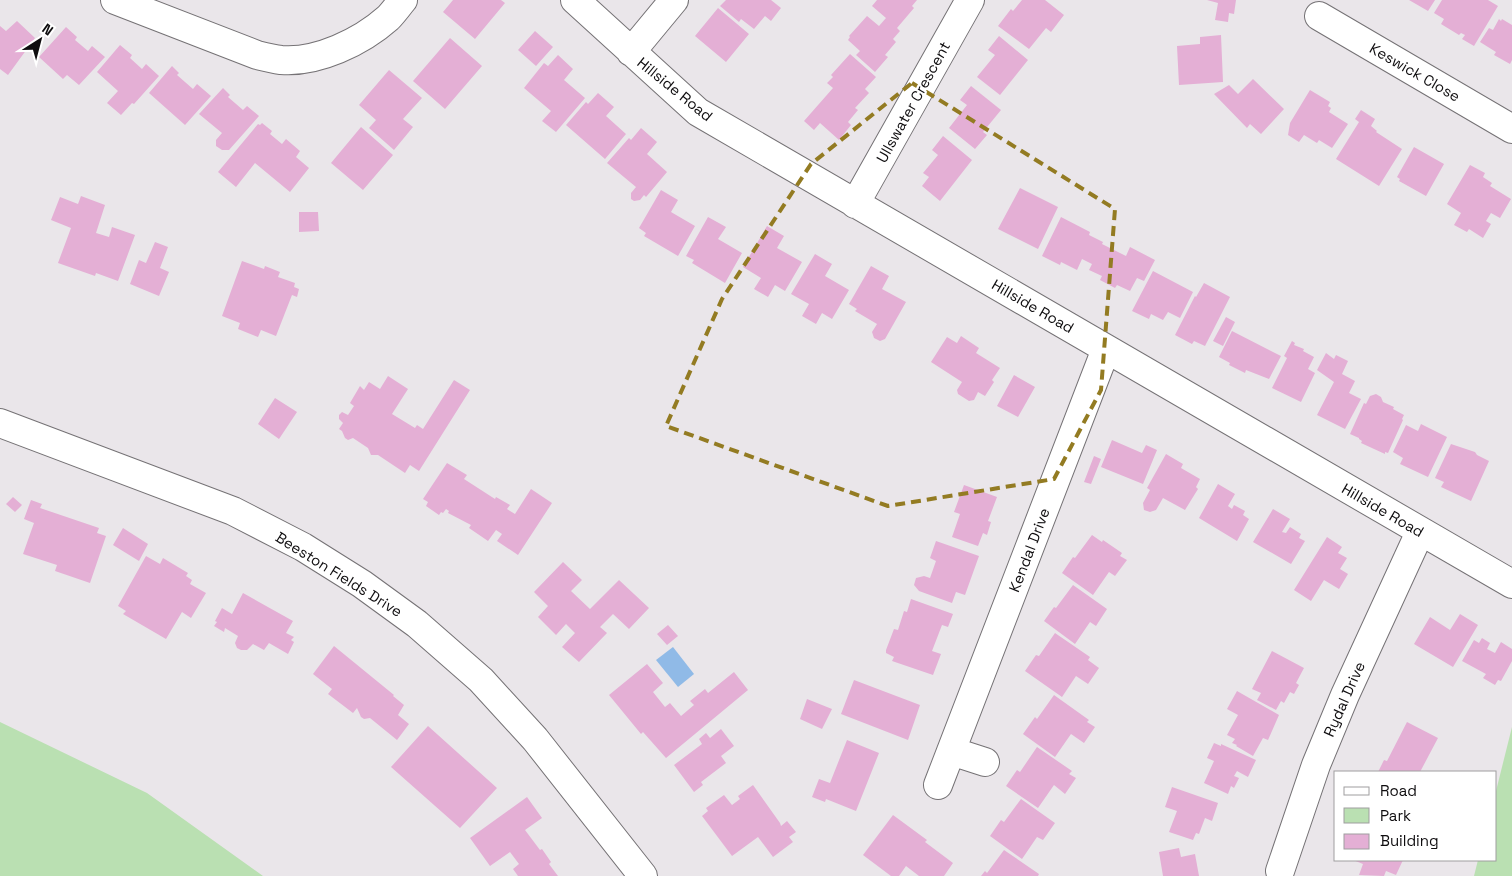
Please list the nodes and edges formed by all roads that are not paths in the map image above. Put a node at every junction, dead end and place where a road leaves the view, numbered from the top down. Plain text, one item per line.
1 (115, 0) edge
2 (403, 0) edge
3 (575, 0) edge
4 (674, 0) edge
5 (970, 0) edge
6 (1319, 16) dead end
7 (631, 52) junction
8 (1512, 129) edge
9 (856, 204) junction
10 (1106, 349) junction
11 (0, 423) edge
12 (1420, 532) junction
13 (1512, 584) edge
14 (951, 751) junction
15 (985, 762) dead end
16 (938, 785) dead end
17 (1280, 871) dead end
18 (643, 876) edge

1 - 2 street
3 - 7 street, Hillside Road
4 - 7 street
5 - 9 street, Ullswater Crescent
6 - 8 street, Keswick Close
7 - 9 street, Hillside Road
9 - 10 street, Hillside Road
10 - 12 street, Hillside Road
10 - 14 street, Kendal Drive
11 - 18 street, Beeston Fields Drive
12 - 13 street, Hillside Road
12 - 17 street, Rydal Drive
14 - 15 street
14 - 16 street, Kendal Drive

